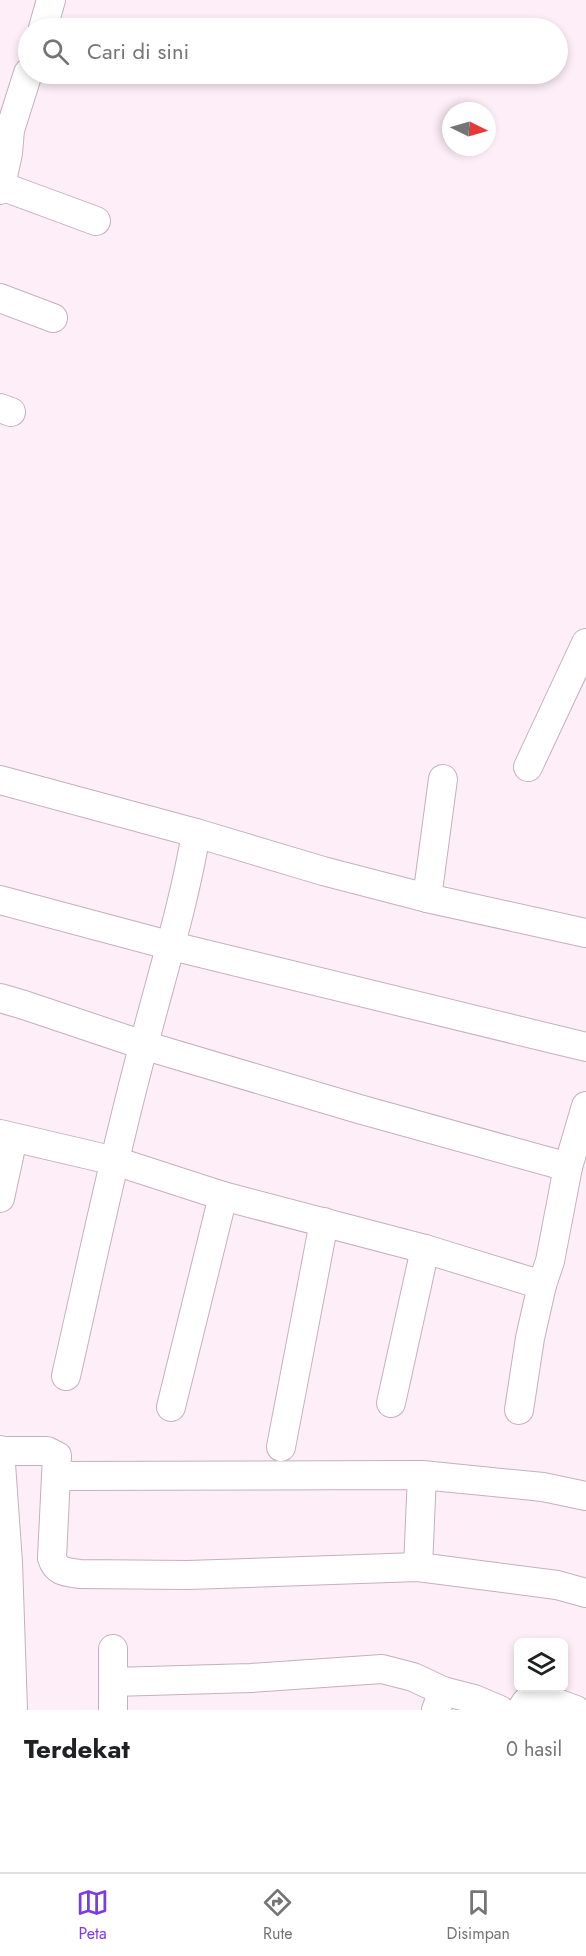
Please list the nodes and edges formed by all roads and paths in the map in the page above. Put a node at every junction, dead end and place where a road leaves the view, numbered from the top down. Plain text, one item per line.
1 (51, 0) edge
2 (46, 18) edge
3 (23, 84) edge
4 (5, 127) edge
5 (1, 188) edge
6 (96, 221) dead end
7 (0, 298) edge
8 (52, 318) dead end
9 (586, 643) edge
10 (528, 767) dead end
11 (443, 779) dead end
12 (0, 780) edge
13 (196, 833) junction
14 (427, 898) junction
15 (0, 900) edge
16 (586, 933) edge
17 (172, 946) junction
18 (0, 998) edge
19 (143, 1045) junction
20 (586, 1047) edge
21 (586, 1106) edge
22 (6, 1136) edge
23 (115, 1161) junction
24 (568, 1167) junction
25 (223, 1196) junction
26 (0, 1198) edge
27 (324, 1222) junction
28 (425, 1249) junction
29 (542, 1285) junction
30 (66, 1377) dead end
31 (391, 1403) dead end
32 (171, 1407) dead end
33 (519, 1410) dead end
34 (281, 1447) dead end
35 (0, 1451) edge
36 (422, 1475) junction
37 (57, 1476) junction
38 (586, 1496) edge
39 (418, 1567) junction
40 (586, 1593) edge
41 (113, 1649) dead end
42 (113, 1682) junction
43 (439, 1701) edge
44 (12, 1710) edge
45 (113, 1710) edge
46 (500, 1710) edge
47 (521, 1710) edge
48 (576, 1710) edge

1 - 2 street
3 - 4 street
4 - 5 street
5 - 6 street
7 - 8 street
9 - 10 street
11 - 14 street
12 - 13 street
13 - 14 street
13 - 17 street
14 - 16 street
15 - 17 street
17 - 19 street
17 - 20 street
18 - 19 street
19 - 23 street
19 - 24 street
21 - 24 street
22 - 23 street
22 - 26 street
23 - 25 street
23 - 30 street
24 - 29 street
25 - 27 street
25 - 32 street
27 - 28 street
27 - 34 street
28 - 29 street
28 - 31 street
29 - 33 street
35 - 37 street
35 - 44 street
36 - 37 street
36 - 38 street
36 - 39 street
37 - 39 street
39 - 40 street
41 - 42 street
42 - 43 street
42 - 45 street
43 - 46 street
47 - 48 street

